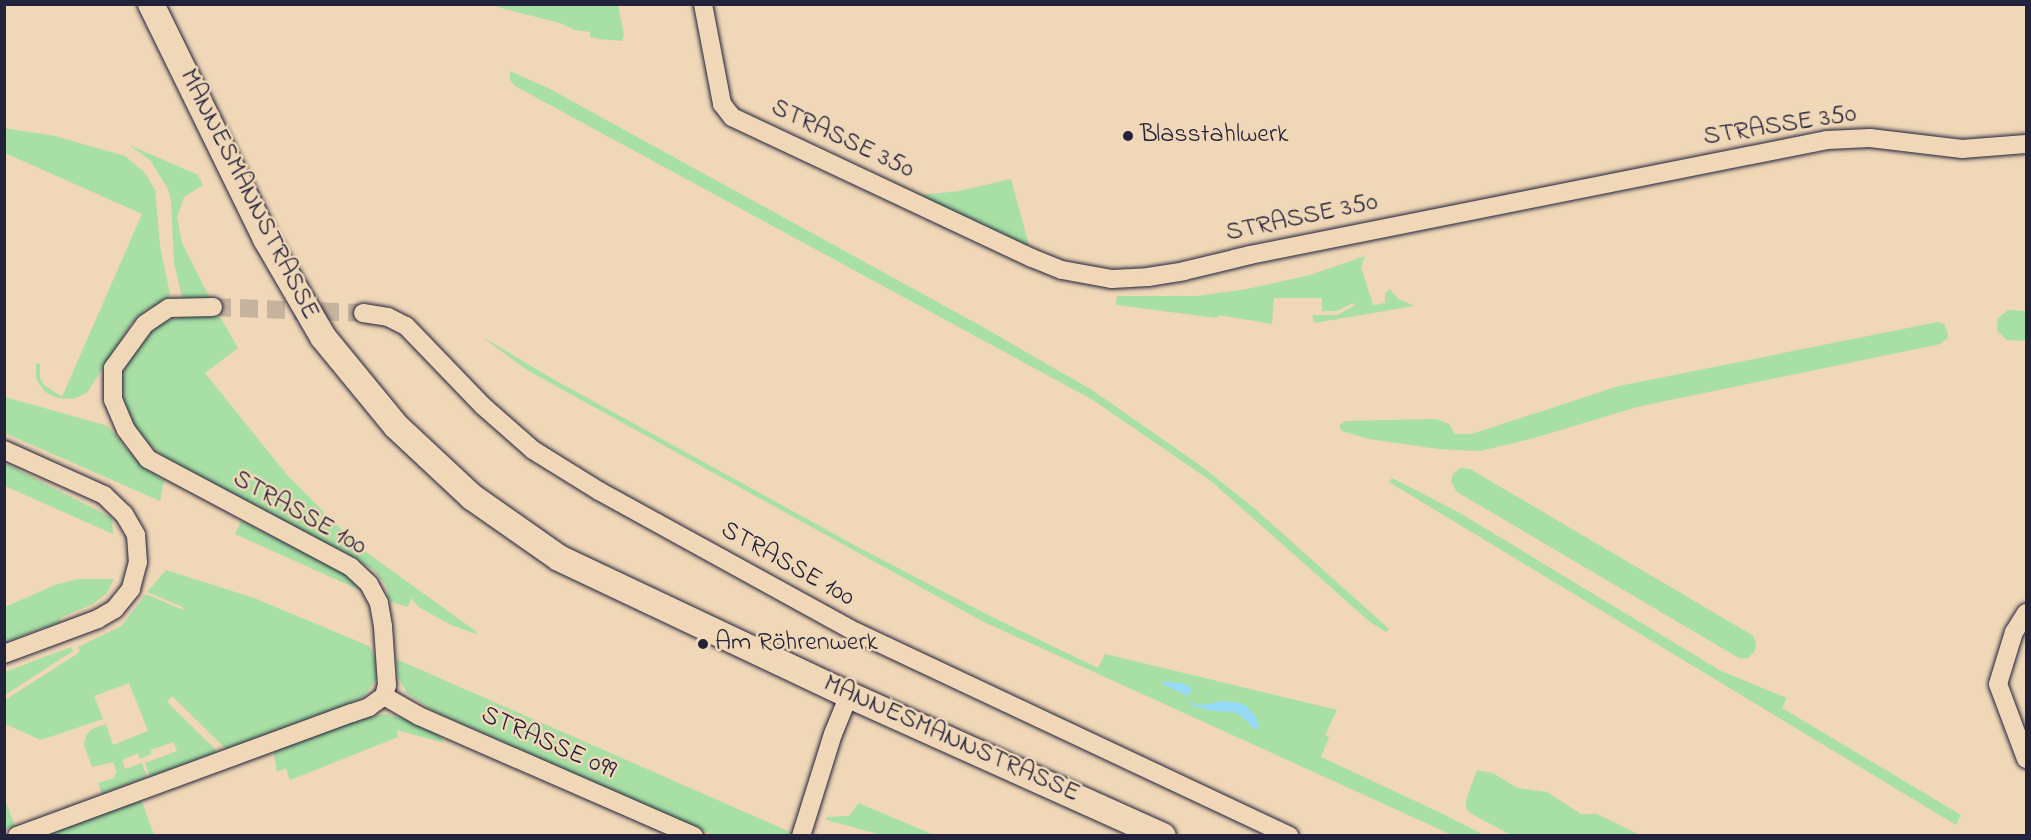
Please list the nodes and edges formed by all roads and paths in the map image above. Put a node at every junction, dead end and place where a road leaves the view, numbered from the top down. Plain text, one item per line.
1 (151, 4) edge
2 (703, 4) edge
3 (2026, 144) edge
4 (213, 307) tunnel mouth
5 (363, 313) tunnel mouth
6 (4, 450) edge
7 (2026, 613) edge
8 (4, 654) edge
9 (849, 695) junction
10 (384, 696) junction
11 (2026, 759) edge
12 (17, 836) edge
13 (694, 836) edge
14 (801, 836) edge
15 (1162, 836) edge
16 (1289, 836) edge

1 - 9 main road, MANNESMANNSTRASSE
2 - 3 street, STRASSE 350
4 - 10 street, STRASSE 100
5 - 16 street, STRASSE 100
6 - 8 street
7 - 11 street
9 - 14 street
9 - 15 main road, MANNESMANNSTRASSE
10 - 12 street
10 - 13 street, STRASSE 099

